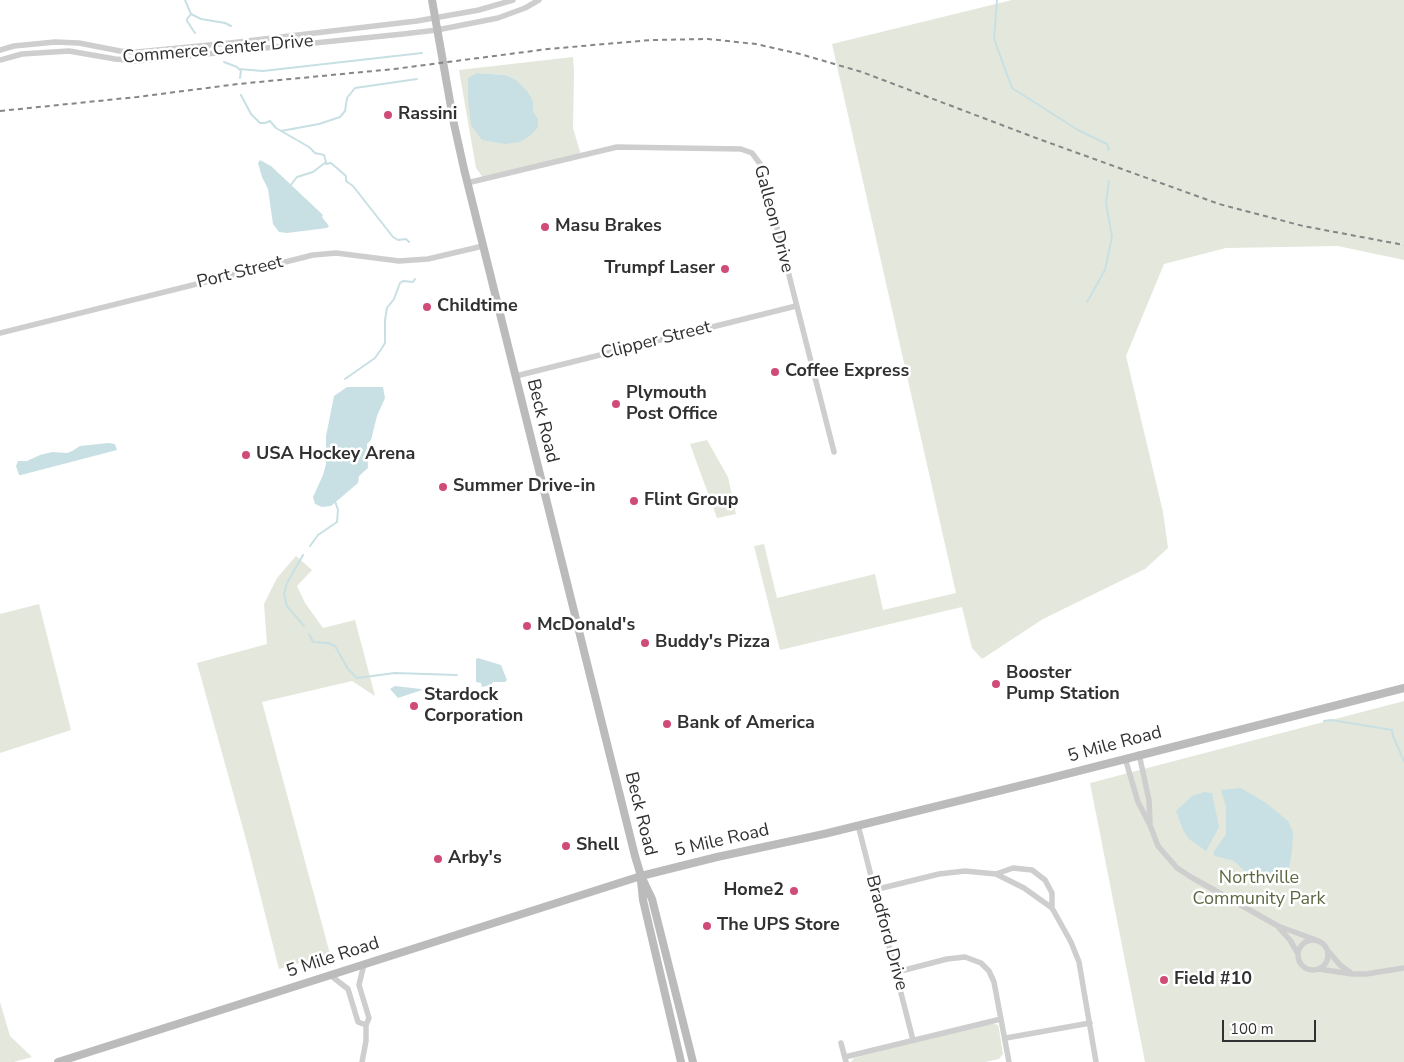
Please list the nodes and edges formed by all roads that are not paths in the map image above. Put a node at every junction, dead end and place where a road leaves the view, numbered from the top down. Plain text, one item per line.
1 (432, 0) edge
2 (513, 0) edge
3 (538, 0) edge
4 (487, 8) junction
5 (435, 18) junction
6 (489, 20) junction
7 (437, 30) junction
8 (230, 43) junction
9 (0, 50) edge
10 (231, 52) junction
11 (0, 60) edge
12 (467, 183) junction
13 (482, 246) junction
14 (796, 306) junction
15 (0, 333) edge
16 (516, 376) junction
17 (834, 452) dead end
18 (1404, 688) edge
19 (1139, 754) junction
20 (1125, 758) junction
21 (858, 825) junction
22 (1150, 825) junction
23 (996, 874) junction
24 (641, 876) junction
25 (874, 890) junction
26 (1052, 908) junction
27 (1278, 926) junction
28 (1316, 940) junction
29 (1327, 949) junction
30 (1298, 952) junction
31 (364, 964) junction
32 (1404, 968) edge
33 (1319, 969) junction
34 (897, 972) junction
35 (1352, 974) junction
36 (330, 975) junction
37 (1001, 1019) junction
38 (1090, 1024) junction
39 (366, 1025) junction
40 (1006, 1038) junction
41 (914, 1040) junction
42 (841, 1043) dead end
43 (846, 1060) edge
44 (58, 1062) edge
45 (362, 1062) edge
46 (681, 1062) edge
47 (693, 1062) edge
48 (1007, 1062) edge
49 (1096, 1062) edge

1 - 5 street, Beck Road
2 - 4 street, Commerce Center Drive
3 - 6 street, Commerce Center Drive
4 - 5 street, Commerce Center Drive
4 - 6 street
5 - 7 street, Beck Road
5 - 8 street, Commerce Center Drive
6 - 7 street, Commerce Center Drive
7 - 10 street, Commerce Center Drive
7 - 12 street, Beck Road
8 - 9 street, Commerce Center Drive
8 - 10 street
10 - 11 street, Commerce Center Drive
12 - 13 street, Beck Road
12 - 14 street, Galleon Drive
13 - 15 street, Port Street
13 - 16 street, Beck Road
14 - 16 street, Clipper Street
14 - 17 street, Galleon Drive
16 - 24 street, Beck Road
18 - 19 street, 5 Mile Road
19 - 20 street, 5 Mile Road
19 - 22 street
20 - 21 street, 5 Mile Road
20 - 22 street
21 - 24 street, 5 Mile Road
21 - 25 street, Bradford Drive
22 - 27 street
23 - 25 street
23 - 26 street
23 - 26 street
24 - 31 street, 5 Mile Road
24 - 46 street, Beck Road
24 - 47 street, Beck Road
25 - 34 street, Bradford Drive
26 - 38 street
27 - 28 street
27 - 30 street
28 - 29 street
28 - 30 street
29 - 33 street
29 - 35 street
30 - 33 street
31 - 36 street, 5 Mile Road
31 - 39 street
32 - 35 street
33 - 35 street
34 - 37 street
34 - 41 street, Bradford Drive
36 - 39 street
36 - 44 street, 5 Mile Road
37 - 40 street
37 - 41 street
38 - 40 street
38 - 49 street
39 - 45 street
40 - 48 street
41 - 43 street
42 - 43 street

